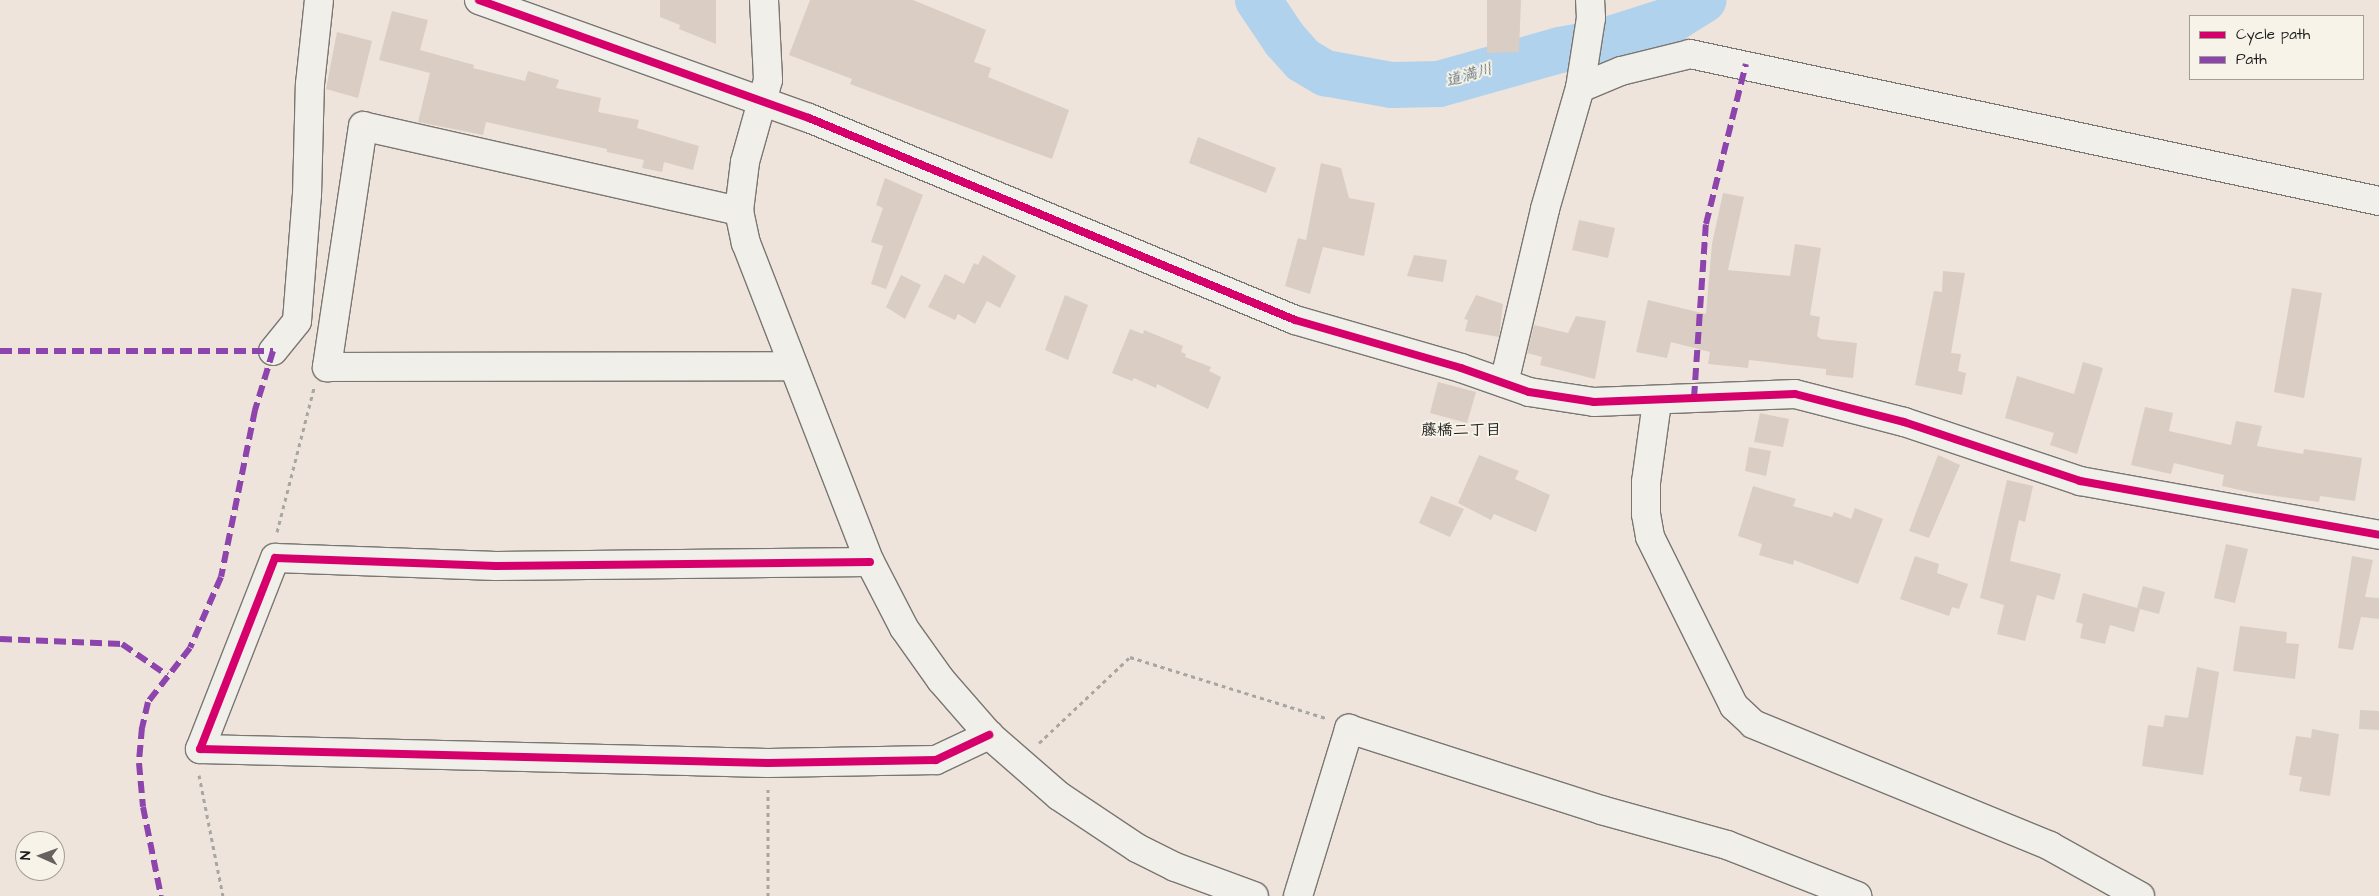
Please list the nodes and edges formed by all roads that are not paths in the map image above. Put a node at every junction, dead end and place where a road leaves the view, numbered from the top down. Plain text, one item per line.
1 (319, 0) edge
2 (479, 0) edge
3 (764, 0) edge
4 (1590, 0) edge
5 (1580, 88) junction
6 (762, 103) junction
7 (2379, 201) edge
8 (739, 211) junction
9 (273, 351) dead end
10 (793, 366) junction
11 (1504, 382) junction
12 (1657, 402) junction
13 (2379, 535) edge
14 (870, 562) junction
15 (989, 735) junction
16 (1254, 896) edge
17 (1298, 896) edge
18 (1857, 896) edge
19 (2140, 896) edge

1 - 9 street
2 - 6 street
3 - 6 street
4 - 5 street
5 - 7 street
5 - 11 street
6 - 8 street
6 - 11 street
8 - 10 street
8 - 10 street
10 - 14 street
11 - 12 street
12 - 13 street
12 - 19 street
14 - 15 street
14 - 15 street
15 - 16 street
17 - 18 street

